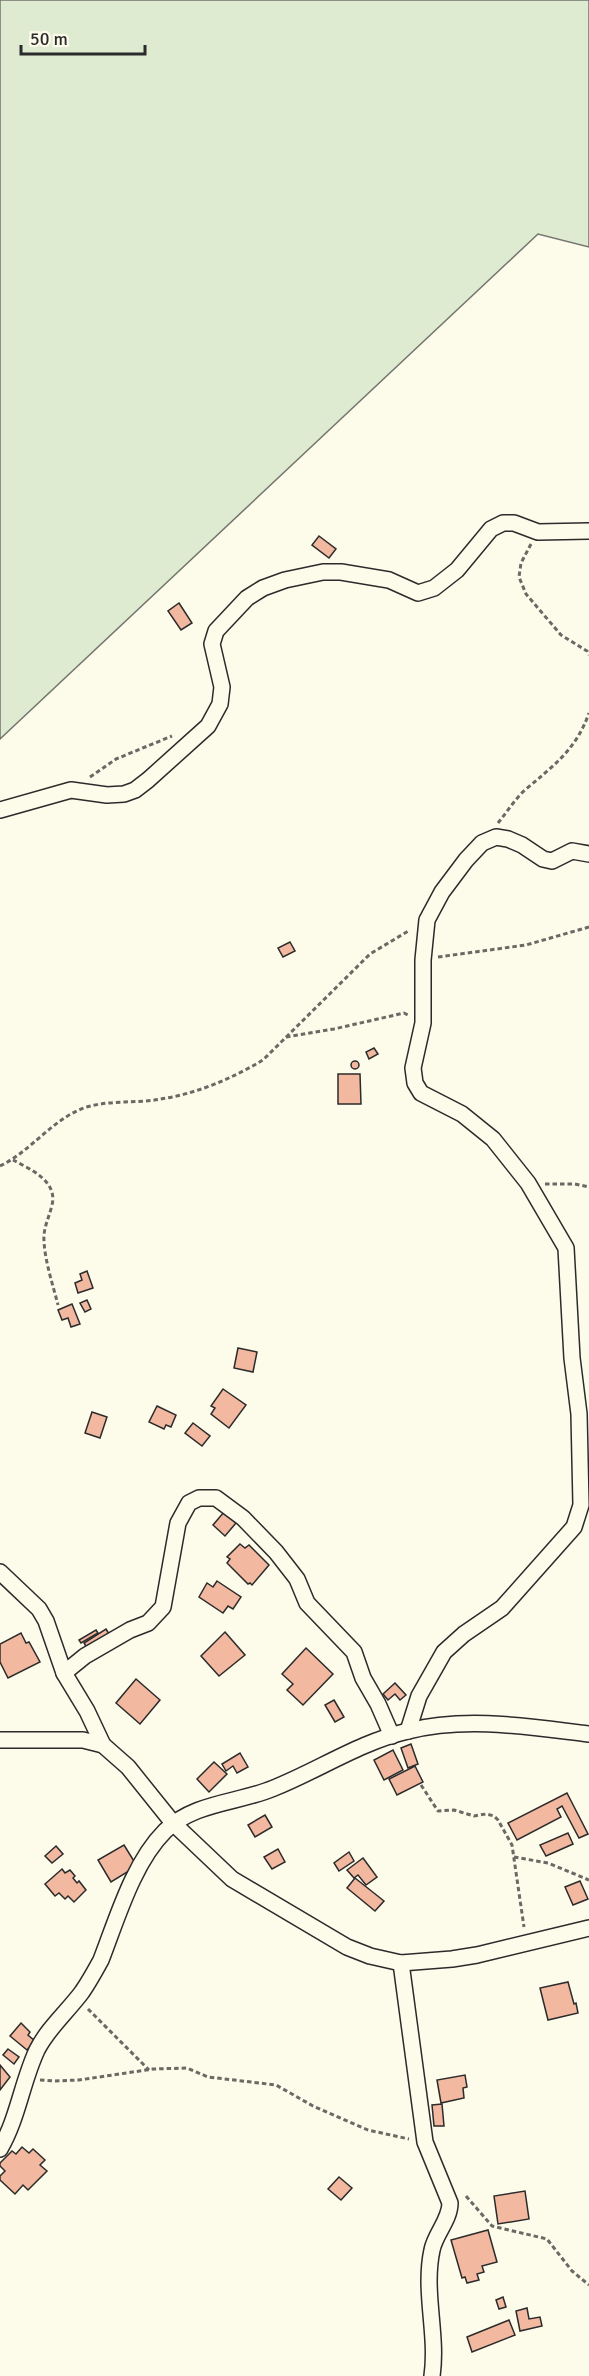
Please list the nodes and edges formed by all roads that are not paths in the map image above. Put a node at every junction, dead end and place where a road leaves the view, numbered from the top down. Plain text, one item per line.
1 (589, 531) edge
2 (0, 810) edge
3 (589, 838) edge
4 (572, 851) junction
5 (589, 854) edge
6 (0, 1572) edge
7 (63, 1673) junction
8 (408, 1731) junction
9 (589, 1734) edge
10 (392, 1736) junction
11 (0, 1740) edge
12 (103, 1745) junction
13 (173, 1823) junction
14 (589, 1928) edge
15 (401, 1963) junction
16 (0, 2149) edge
17 (432, 2376) edge

1 - 2 street
3 - 4 street
4 - 5 street
4 - 8 street
6 - 7 street
7 - 10 street
7 - 12 street
8 - 9 street
8 - 10 street
10 - 13 street
11 - 12 street
12 - 13 street
13 - 15 street
13 - 16 street
14 - 15 street
15 - 17 street

